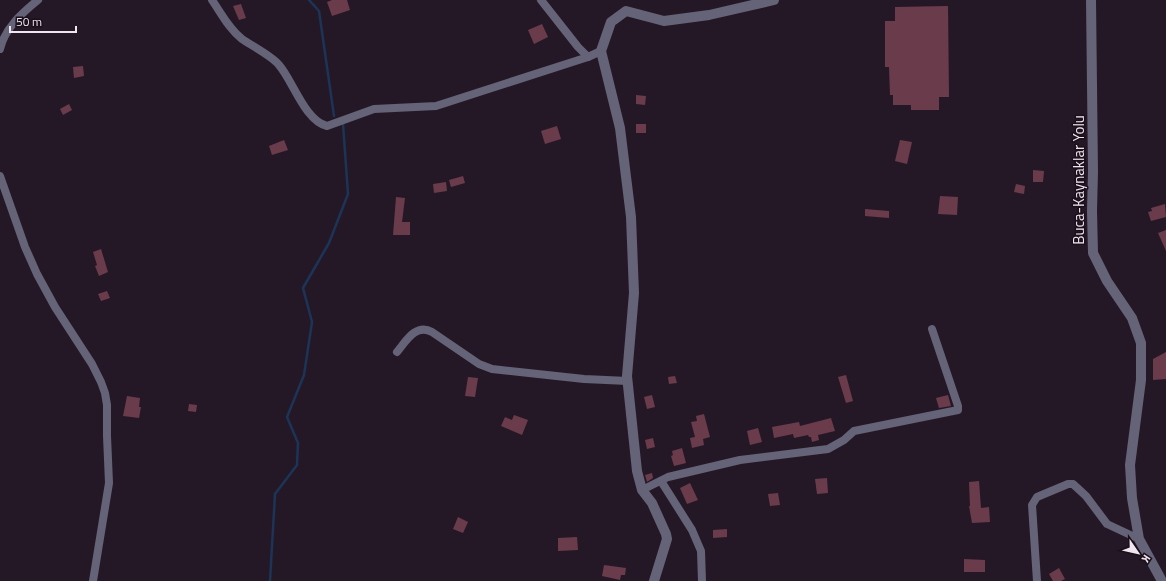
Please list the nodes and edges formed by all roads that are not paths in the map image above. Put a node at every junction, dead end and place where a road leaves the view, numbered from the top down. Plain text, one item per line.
1 (38, 0) edge
2 (212, 0) edge
3 (541, 0) edge
4 (774, 0) edge
5 (1091, 0) edge
6 (0, 49) edge
7 (602, 50) junction
8 (588, 57) junction
9 (0, 176) edge
10 (932, 329) dead end
11 (397, 352) dead end
12 (628, 381) junction
13 (661, 480) junction
14 (642, 490) junction
15 (1139, 539) junction
16 (93, 581) edge
17 (654, 581) edge
18 (702, 581) edge
19 (1037, 581) edge
20 (1162, 581) edge

1 - 6 street
2 - 8 street
3 - 8 street
4 - 7 street
5 - 15 street, Buca-Kaynaklar Yolu
7 - 8 street
7 - 12 street
9 - 16 street
10 - 13 street
11 - 12 street
12 - 14 street
13 - 14 street
13 - 18 street
14 - 17 street
15 - 19 street
15 - 20 street, Buca-Kaynaklar Yolu

